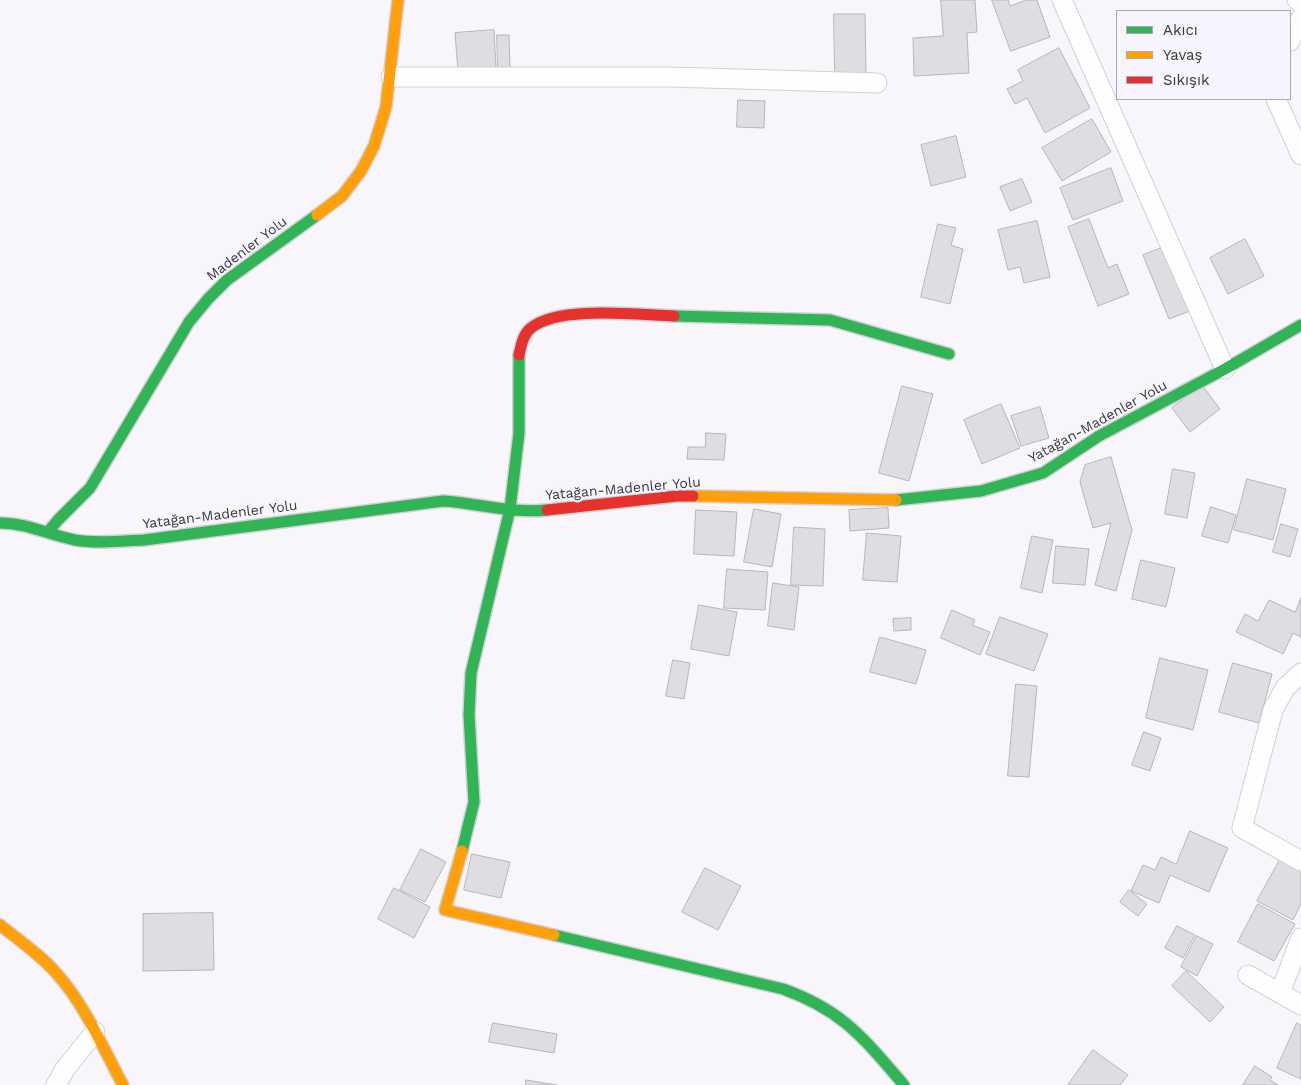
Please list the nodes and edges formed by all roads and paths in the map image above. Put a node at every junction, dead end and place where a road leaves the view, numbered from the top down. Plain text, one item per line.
1 (398, 0) edge
2 (1062, 0) edge
3 (1297, 0) edge
4 (1301, 3) edge
5 (1301, 18) edge
6 (1291, 39) edge
7 (390, 77) junction
8 (877, 83) dead end
9 (1276, 100) edge
10 (1301, 155) edge
11 (1301, 325) edge
12 (949, 354) dead end
13 (1225, 369) junction
14 (510, 509) junction
15 (0, 523) edge
16 (48, 532) junction
17 (1301, 673) edge
18 (1301, 860) edge
19 (0, 925) edge
20 (1301, 938) edge
21 (1248, 975) dead end
22 (1280, 993) junction
23 (1301, 1005) edge
24 (95, 1032) junction
25 (56, 1085) edge
26 (123, 1085) edge
27 (904, 1085) edge

1 - 7 street, Madenler Yolu
2 - 13 street
3 - 4 street
5 - 6 street
7 - 8 street
7 - 16 street, Madenler Yolu
9 - 10 street
11 - 13 street, Yatağan-Madenler Yolu
12 - 14 street
13 - 14 street, Yatağan-Madenler Yolu
14 - 16 street, Yatağan-Madenler Yolu
14 - 27 street
15 - 16 street, Yatağan-Madenler Yolu
17 - 18 street
19 - 24 street
20 - 22 street
21 - 22 street
22 - 23 street
24 - 25 street
24 - 26 street

